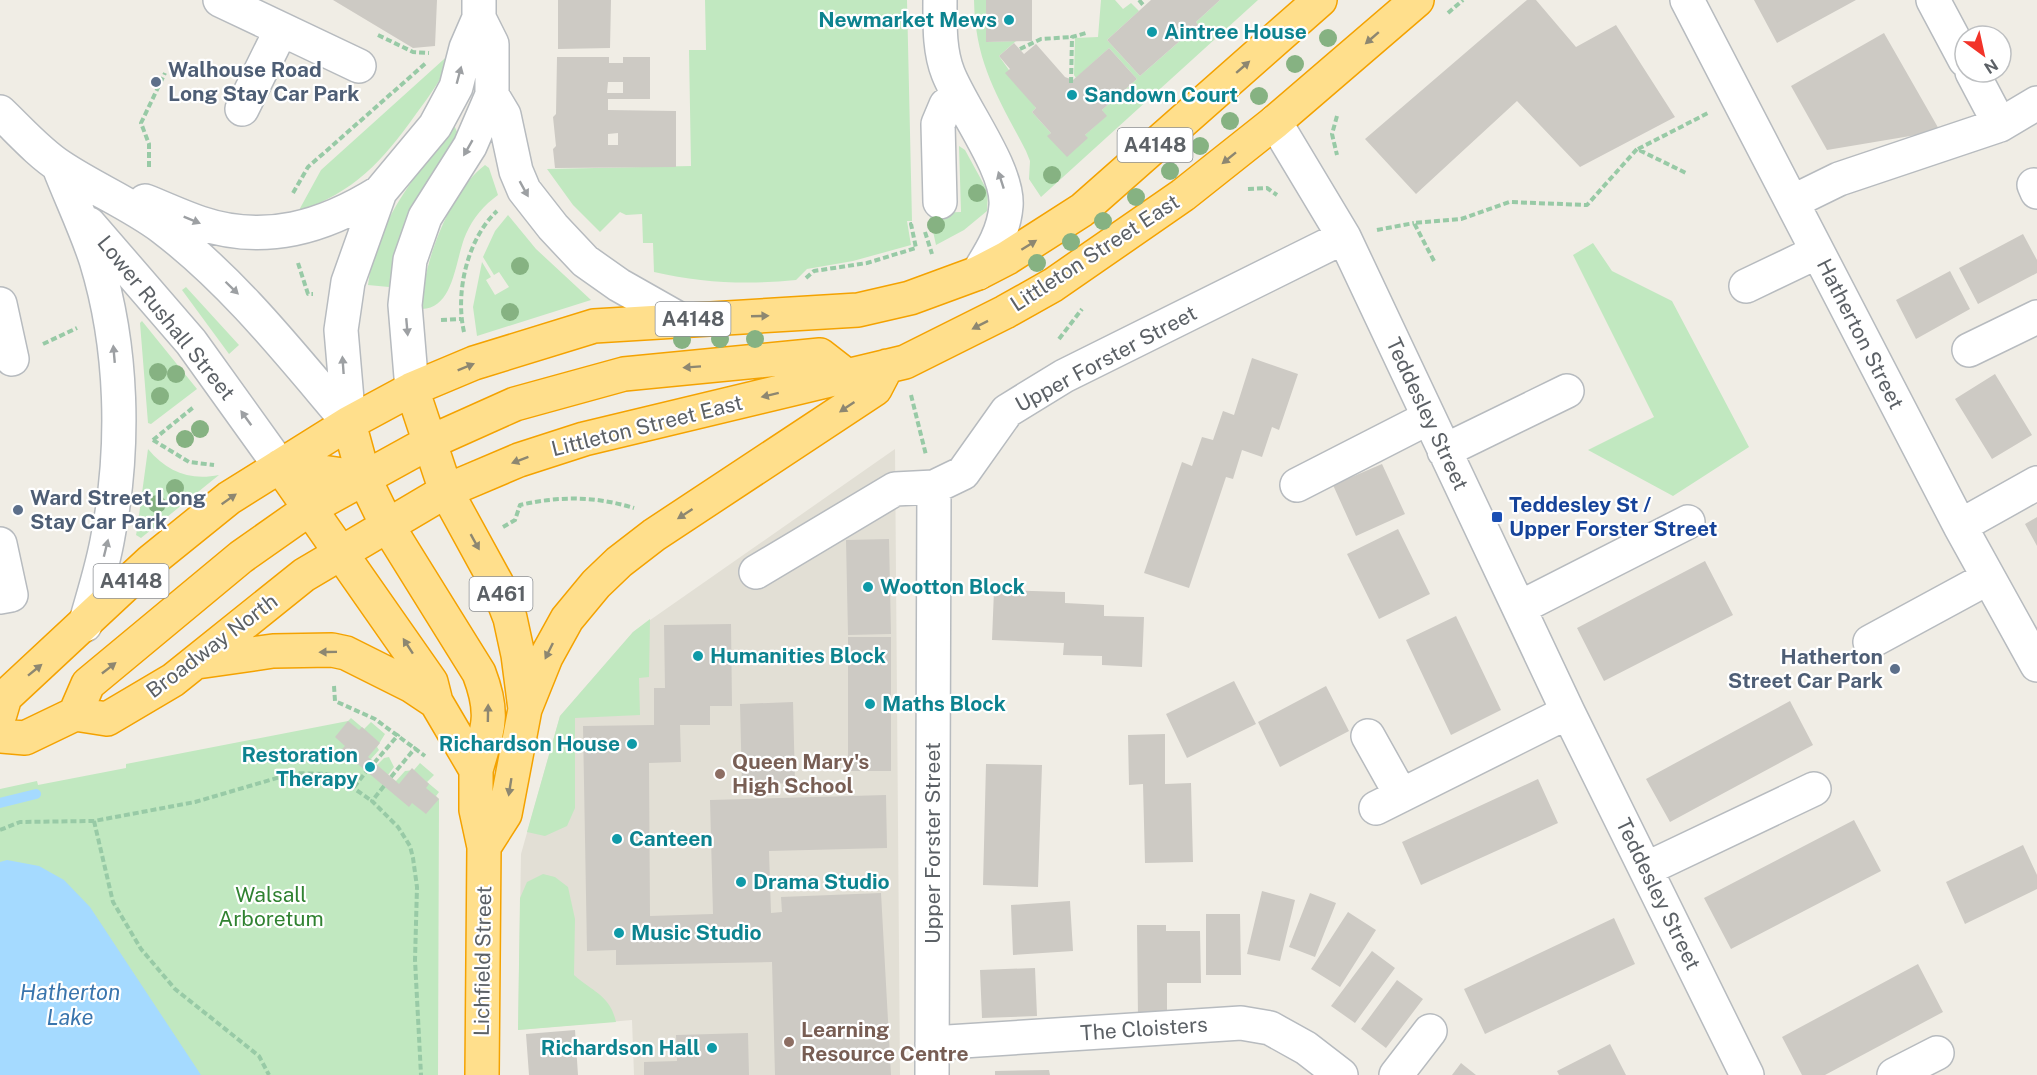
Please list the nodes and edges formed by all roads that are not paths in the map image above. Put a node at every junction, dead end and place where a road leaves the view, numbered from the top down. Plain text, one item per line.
1 (219, 0) edge
2 (940, 0) edge
3 (1320, 0) edge
4 (1417, 0) edge
5 (1687, 0) edge
6 (1933, 0) edge
7 (479, 9) edge
8 (281, 30) junction
9 (1953, 38) edge
10 (359, 66) road end
11 (1978, 84) edge
12 (492, 95) junction
13 (959, 98) junction
14 (2037, 103) edge
15 (242, 110) dead end
16 (0, 112) edge
17 (1275, 122) junction
18 (2000, 125) junction
19 (59, 167) junction
20 (380, 192) junction
21 (1792, 202) junction
22 (929, 213) road end
23 (1344, 237) junction
24 (1817, 252) junction
25 (978, 273) junction
26 (1746, 286) dead end
27 (0, 304) edge
28 (2037, 317) edge
29 (679, 319) junction
30 (1969, 351) dead end
31 (12, 359) road end
32 (887, 366) junction
33 (847, 376) junction
34 (412, 389) junction
35 (1567, 391) dead end
36 (1428, 418) junction
37 (349, 423) junction
38 (428, 443) junction
39 (1444, 451) junction
40 (398, 459) junction
41 (280, 466) junction
42 (364, 478) junction
43 (2037, 483) edge
44 (1297, 485) dead end
45 (934, 487) junction
46 (446, 491) junction
47 (312, 507) junction
48 (1688, 522) dead end
49 (387, 525) junction
50 (1960, 526) junction
51 (0, 544) edge
52 (341, 551) junction
53 (756, 572) dead end
54 (1988, 578) junction
55 (0, 597) edge
56 (1519, 608) junction
57 (85, 625) junction
58 (1870, 642) dead end
59 (197, 662) junction
60 (2037, 665) edge
61 (436, 702) junction
62 (525, 709) junction
63 (1568, 712) junction
64 (0, 714) edge
65 (75, 714) junction
66 (0, 736) edge
67 (1368, 736) dead end
68 (476, 770) junction
69 (1814, 789) dead end
70 (484, 847) junction
71 (1646, 869) junction
72 (1430, 1031) dead end
73 (932, 1043) junction
74 (1937, 1053) dead end
75 (482, 1075) edge
76 (932, 1075) edge
77 (1341, 1075) edge
78 (1396, 1075) edge
79 (1747, 1075) edge
80 (1894, 1075) edge

1 - 8 street
2 - 13 street
25 -> 3 highway, Littleton Street East / A4148
4 -> 17 highway, Littleton Street East / A4148
5 - 21 street, Hatherton Street
6 - 9 street
7 - 12 street
20 -> 7 street
8 - 10 street
8 - 15 street
11 - 18 street
12 -> 29 street
12 -> 34 street
13 - 22 street
25 -> 13 street
14 - 18 street
16 - 19 street, Lower Rushall Street
17 - 23 street, Teddesley Street
17 -> 32 highway, Littleton Street East / A4148
18 - 21 street
19 -> 20 street
19 -> 37 street, Lower Rushall Street
41 -> 19 street, Lower Rushall Street
57 -> 19 street, Lower Rushall Street
37 -> 20 street
21 - 24 street, Hatherton Street
23 - 36 street, Teddesley Street
23 - 45 street, Upper Forster Street
24 - 26 street
24 - 50 street, Hatherton Street
29 -> 25 highway, Littleton Street East / A4148
27 - 31 street
28 - 30 street
34 -> 29 highway, Littleton Street East / A4148
32 - 33 highway, Littleton Street East / A4148
32 -> 62 highway
33 -> 38 highway
33 -> 46 highway, Littleton Street East / A4148
34 - 37 highway, A4148
34 - 38 highway
34 - 40 highway
35 - 39 street
36 - 39 street, Teddesley Street
36 - 44 street
37 - 40 highway
37 - 41 highway, A4148
37 - 42 highway
38 - 40 highway
38 - 46 highway
39 - 56 street, Teddesley Street
40 - 42 highway
40 - 46 highway
40 - 49 highway
41 - 42 highway
41 - 47 highway
57 -> 41 highway, A4148
42 - 47 highway
42 - 49 highway
43 - 50 street
45 - 53 street
45 - 73 street, Upper Forster Street
46 - 49 highway, A4148
46 -> 62 highway, A461
47 - 52 highway
65 -> 47 highway, A4148
48 - 56 street
49 - 52 highway, A4148
68 -> 49 highway
50 - 54 street, Hatherton Street
51 - 55 street
52 - 59 highway, Broadway North / A4148
61 -> 52 highway
54 - 58 street
54 - 60 street, Hatherton Street
56 - 63 street, Teddesley Street
64 -> 57 highway, A4148
61 -> 59 highway
59 - 65 highway, Broadway North / A4148
61 - 68 highway
62 -> 70 highway, A461
63 - 67 street
63 - 71 street, Teddesley Street
65 - 66 highway
68 - 70 highway, Lichfield Street
69 - 71 street
70 - 75 highway, Lichfield Street
71 - 79 street, Teddesley Street
72 - 78 street
73 - 76 street, Upper Forster Street
73 - 77 street, The Cloisters
74 - 80 street

